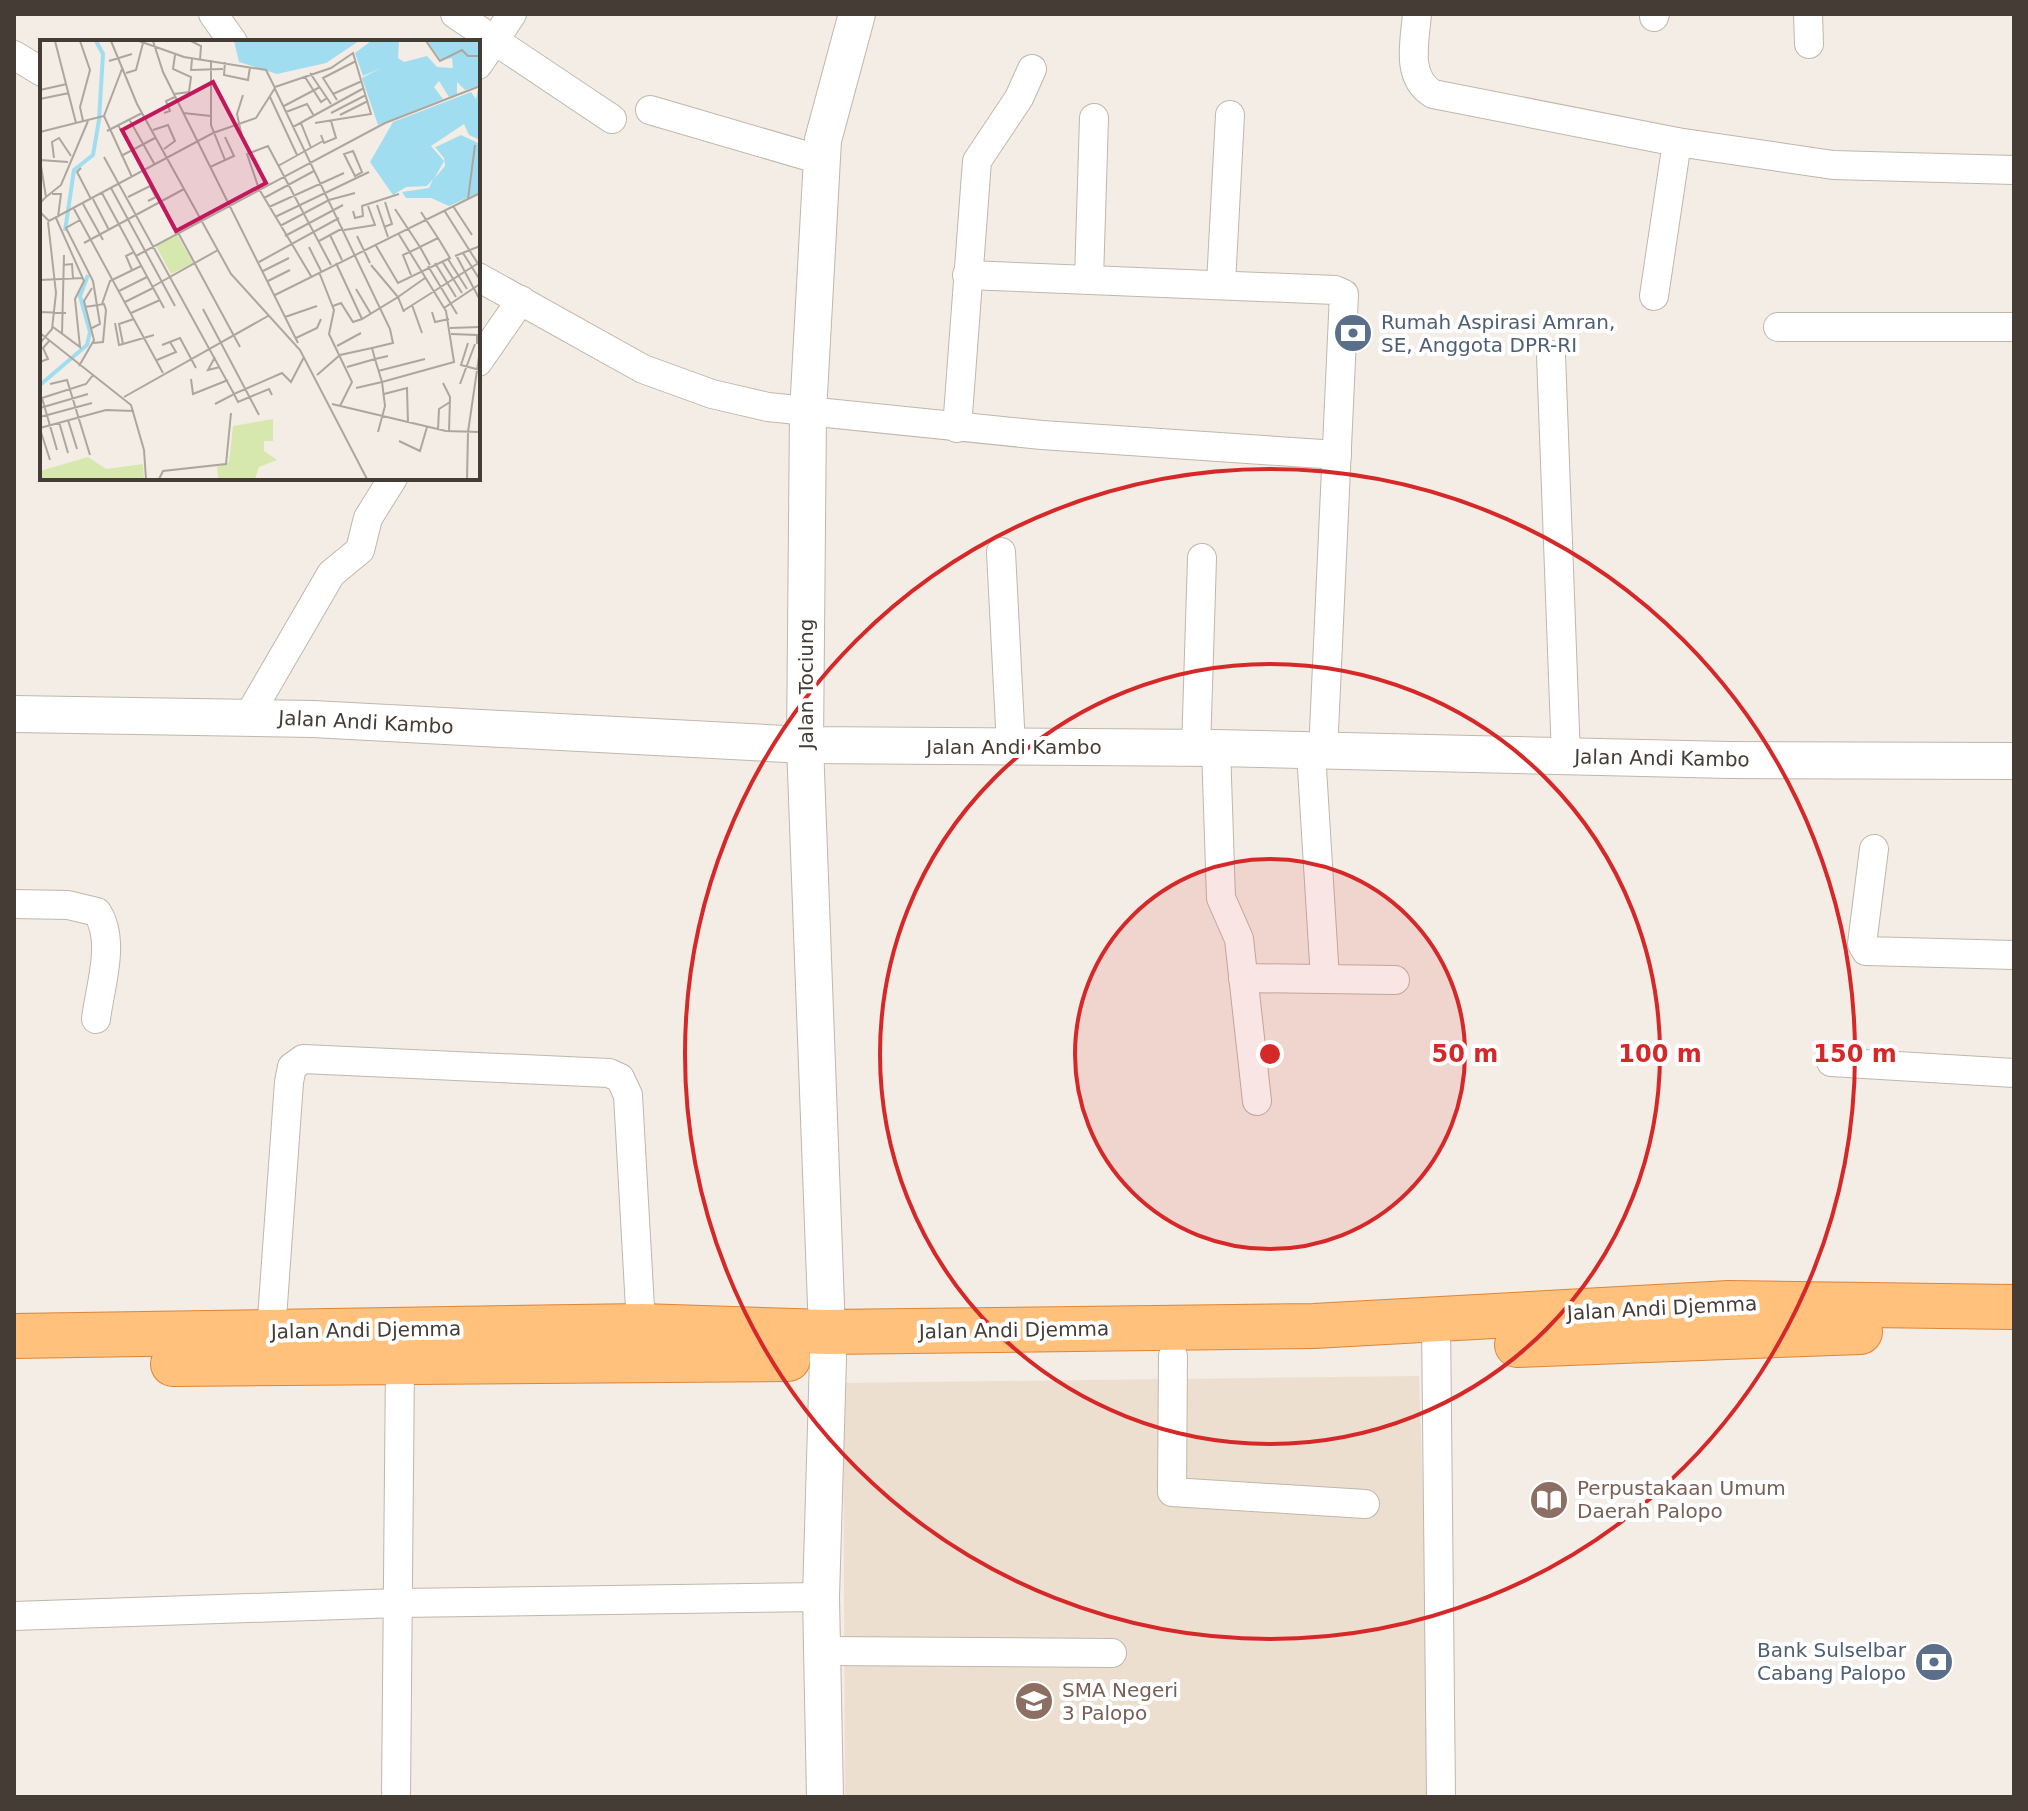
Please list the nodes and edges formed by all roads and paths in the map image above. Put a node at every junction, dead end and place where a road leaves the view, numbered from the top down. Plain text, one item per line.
1 (213, 14) edge
2 (455, 14) edge
3 (512, 14) edge
4 (857, 14) edge
5 (1417, 14) edge
6 (1808, 14) edge
7 (232, 40) edge
8 (494, 40) junction
9 (1809, 44) dead end
10 (14, 55) edge
11 (480, 62) edge
12 (1032, 69) dead end
13 (40, 71) edge
14 (650, 110) dead end
15 (1230, 115) dead end
16 (1094, 118) dead end
17 (612, 119) dead end
18 (1677, 142) junction
19 (821, 160) junction
20 (2014, 170) edge
21 (967, 275) junction
22 (480, 278) edge
23 (1089, 279) junction
24 (1221, 284) junction
25 (1654, 296) dead end
26 (521, 300) junction
27 (1778, 327) dead end
28 (2014, 327) edge
29 (1551, 355) dead end
30 (480, 359) edge
31 (808, 413) junction
32 (957, 428) junction
33 (1337, 455) junction
34 (392, 480) edge
35 (1001, 552) dead end
36 (1202, 558) dead end
37 (14, 714) edge
38 (248, 717) junction
39 (805, 745) junction
40 (1011, 746) junction
41 (1206, 748) junction
42 (1317, 752) junction
43 (1566, 757) junction
44 (2014, 761) edge
45 (1874, 849) dead end
46 (14, 904) edge
47 (2014, 955) edge
48 (1243, 978) junction
49 (1325, 979) junction
50 (1395, 980) dead end
51 (96, 1019) dead end
52 (1831, 1062) dead end
53 (2014, 1073) edge
54 (1257, 1101) dead end
55 (2014, 1307) edge
56 (641, 1326) junction
57 (271, 1332) junction
58 (2014, 1333) edge
59 (1437, 1334) junction
60 (14, 1336) edge
61 (827, 1345) junction
62 (1173, 1356) junction
63 (400, 1362) junction
64 (14, 1365) edge
65 (1365, 1504) dead end
66 (821, 1597) junction
67 (399, 1603) junction
68 (14, 1616) edge
69 (822, 1651) junction
70 (1112, 1653) dead end
71 (396, 1797) edge
72 (825, 1797) edge
73 (1441, 1797) edge

1 - 7 street
2 - 8 street
3 - 8 street
4 - 19 street, Jalan Tociung
5 - 18 street
6 - 9 street
8 - 11 street
8 - 17 street
10 - 13 street
12 - 21 street
14 - 19 street
15 - 24 street
16 - 23 street
18 - 20 street
18 - 25 street
19 - 31 street, Jalan Tociung
21 - 23 street
21 - 32 street
22 - 26 street
23 - 24 street
24 - 33 street
26 - 30 street
26 - 31 street
27 - 28 street
29 - 43 street
31 - 32 street
31 - 39 street, Jalan Tociung
32 - 33 street
33 - 42 street
34 - 38 street
35 - 40 street
36 - 41 street
37 - 38 street, Jalan Andi Kambo
38 - 39 street, Jalan Andi Kambo
39 - 40 street, Jalan Andi Kambo
39 - 61 street, Jalan Tociung
40 - 41 street, Jalan Andi Kambo
41 - 42 street, Jalan Andi Kambo
41 - 48 street
42 - 43 street, Jalan Andi Kambo
42 - 49 street
43 - 44 street, Jalan Andi Kambo
45 - 47 street
46 - 51 street
48 - 49 street
48 - 54 street
49 - 50 street
52 - 53 street
55 - 59 highway, Jalan Andi Djemma
56 - 57 highway, Jalan Andi Djemma
56 - 57 street
56 - 61 highway, Jalan Andi Djemma
57 - 60 highway, Jalan Andi Djemma
58 - 59 highway, Jalan Andi Djemma
59 - 61 highway, Jalan Andi Djemma
59 - 62 highway, Jalan Andi Djemma
59 - 73 street
61 - 62 highway, Jalan Andi Djemma
61 - 63 highway, Jalan Andi Djemma
61 - 66 street, Jalan Tociung
62 - 65 street
63 - 64 highway, Jalan Andi Djemma
63 - 67 street
66 - 67 street
66 - 69 street, Jalan Tociung
67 - 68 street
67 - 71 street
69 - 70 street
69 - 72 street, Jalan Tociung

